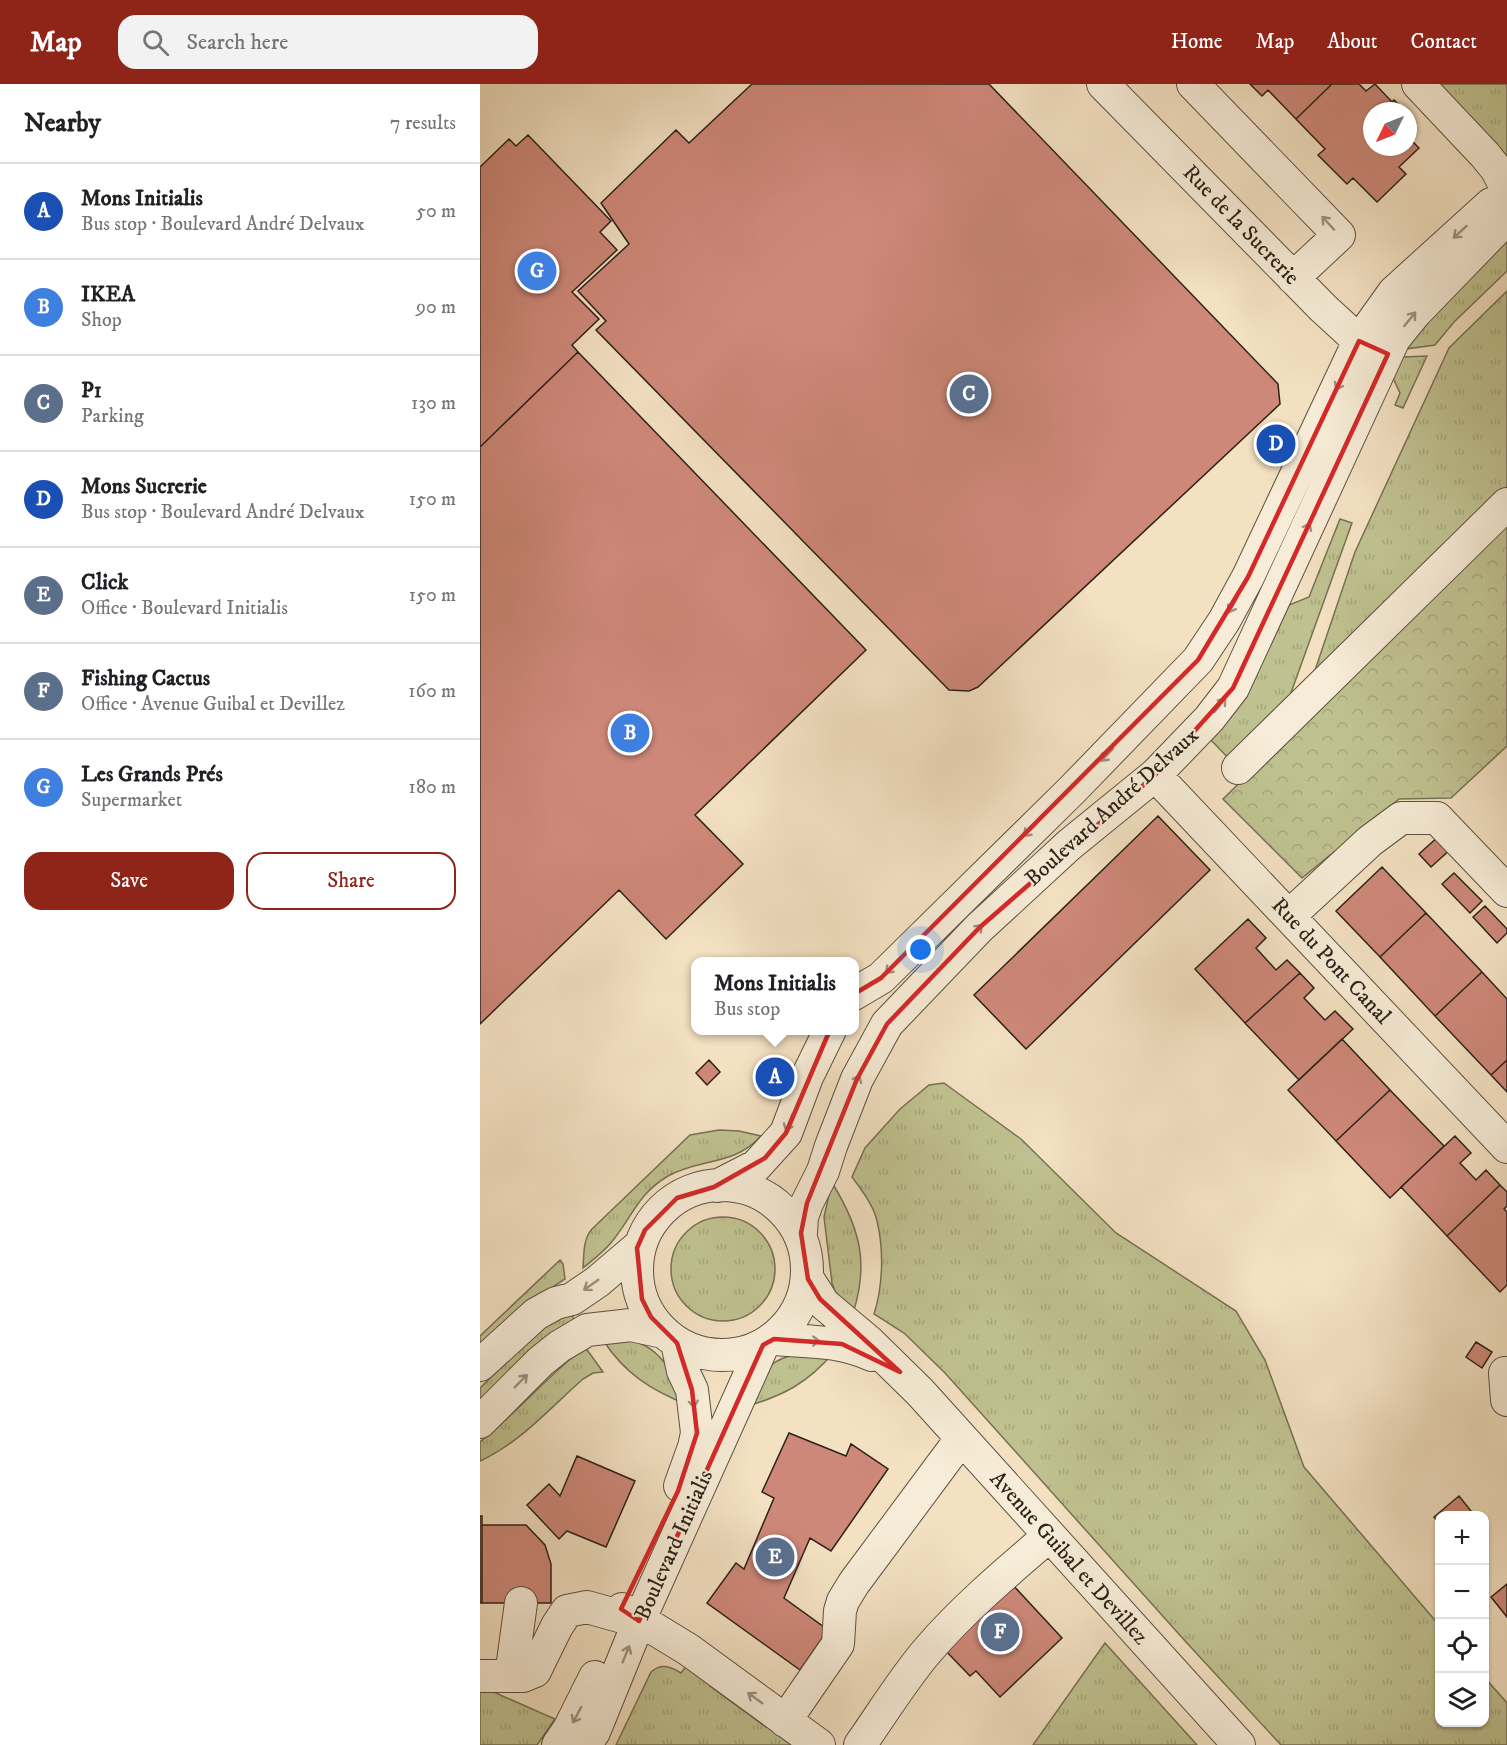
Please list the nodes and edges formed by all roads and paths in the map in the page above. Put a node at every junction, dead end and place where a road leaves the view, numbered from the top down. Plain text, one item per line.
1 (1103, 84) edge
2 (1193, 84) edge
3 (1418, 84) edge
4 (1507, 190) edge
5 (1507, 199) edge
6 (1507, 218) edge
7 (1293, 278) junction
8 (1359, 341) junction
9 (1388, 354) junction
10 (1507, 504) edge
11 (1238, 768) dead end
12 (1155, 775) junction
13 (1507, 891) edge
14 (1289, 916) junction
15 (859, 992) edge
16 (828, 1035) edge
17 (1507, 1147) edge
18 (714, 1187) junction
19 (801, 1233) junction
20 (637, 1248) junction
21 (808, 1280) junction
22 (670, 1337) junction
23 (769, 1342) junction
24 (480, 1365) edge
25 (900, 1372) junction
26 (480, 1422) edge
27 (961, 1439) junction
28 (1049, 1536) junction
29 (521, 1603) dead end
30 (626, 1615) junction
31 (480, 1676) edge
32 (511, 1676) junction
33 (785, 1721) junction
34 (558, 1745) edge
35 (585, 1745) edge
36 (819, 1745) edge
37 (860, 1745) edge
38 (1239, 1745) edge

1 - 7 street, Rue de la Sucrerie
7 -> 2 street
3 - 4 street
5 -> 8 street, Boulevard André Delvaux
9 -> 6 street, Boulevard André Delvaux
7 - 8 street, Rue de la Sucrerie
8 - 9 street, Rue de la Sucrerie
8 -> 15 street, Boulevard André Delvaux
12 -> 9 street, Boulevard André Delvaux
10 - 11 street
12 - 14 street, Rue du Pont Canal
19 -> 12 street, Boulevard André Delvaux
13 - 14 street
14 - 17 street, Rue du Pont Canal
16 -> 18 street
18 - 19 street
18 - 20 street
19 - 21 street
20 - 22 street
20 -> 24 street
21 - 23 street
21 - 25 street, Avenue Guibal et Devillez
22 - 23 street
26 -> 22 street
22 -> 30 street, Boulevard Initialis
23 -> 25 street, Avenue Guibal et Devillez
23 - 30 street, Boulevard Initialis
25 - 27 street, Avenue Guibal et Devillez
27 - 28 street, Avenue Guibal et Devillez
27 - 33 street
28 - 37 street
28 - 38 street, Avenue Guibal et Devillez
29 - 32 street
30 - 32 street
33 -> 30 street
30 -> 34 street, Boulevard Initialis
35 -> 30 street, Boulevard Initialis
31 - 32 street
33 - 36 street

